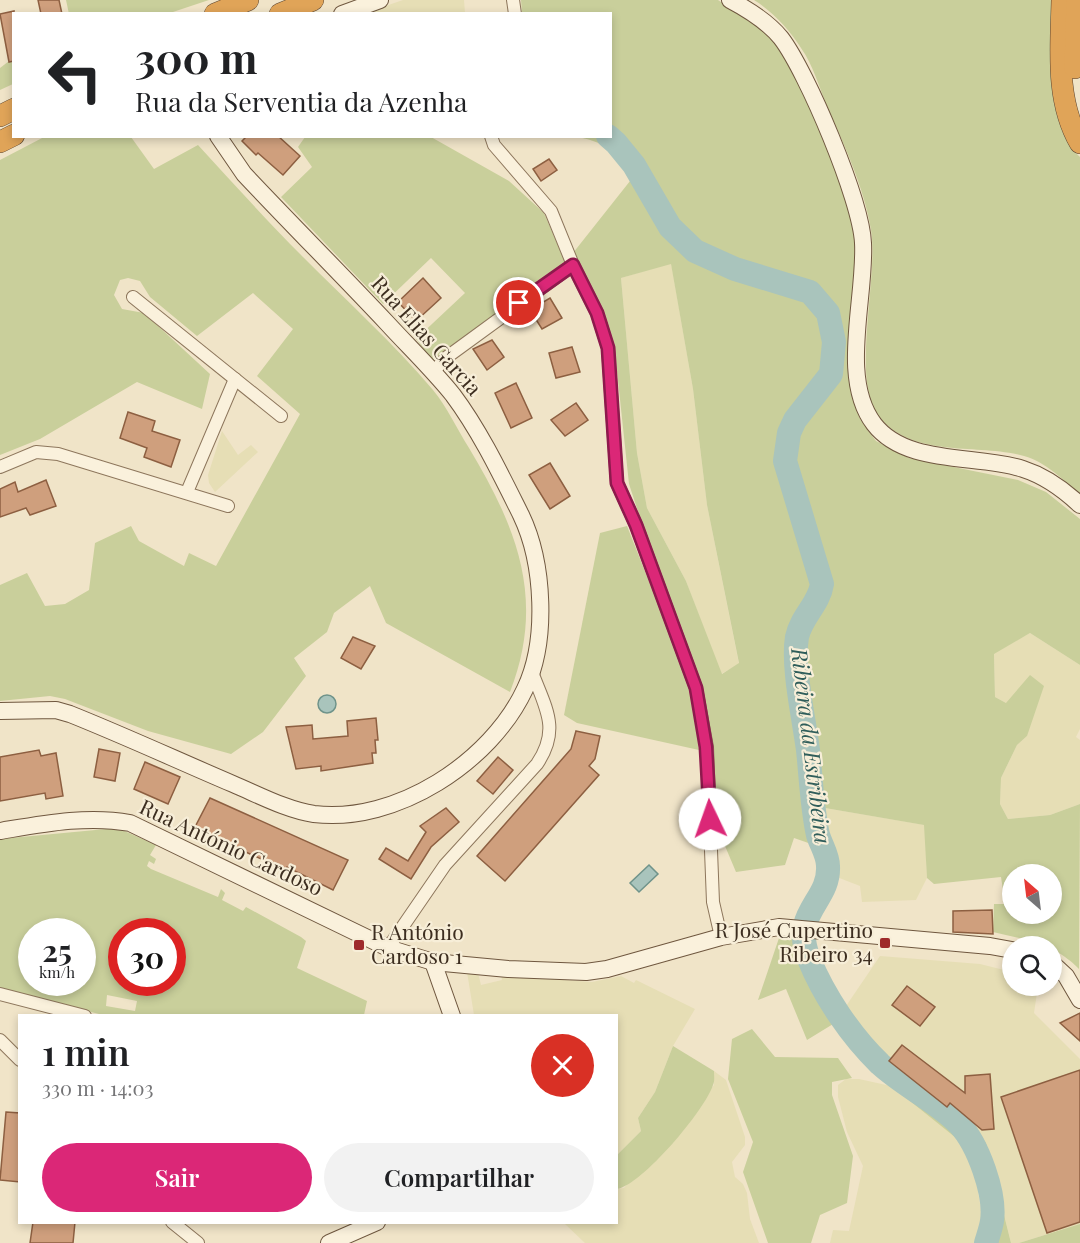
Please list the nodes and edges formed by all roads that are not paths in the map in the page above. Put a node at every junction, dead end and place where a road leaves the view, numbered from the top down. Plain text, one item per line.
1 (248, 0) edge
2 (380, 0) edge
3 (730, 0) edge
4 (311, 1) edge
5 (1070, 4) edge
6 (220, 12) edge
7 (285, 12) edge
8 (347, 12) edge
9 (1080, 107) edge
10 (219, 138) edge
11 (492, 138) edge
12 (1080, 143) edge
13 (573, 265) junction
14 (133, 297) dead end
15 (433, 372) junction
16 (235, 379) junction
17 (281, 416) dead end
18 (0, 467) edge
19 (187, 492) junction
20 (1080, 505) edge
21 (228, 506) dead end
22 (532, 672) junction
23 (0, 711) edge
24 (0, 831) edge
25 (721, 937) junction
26 (388, 948) junction
27 (1002, 948) edge
28 (433, 962) junction
29 (1062, 972) edge
30 (0, 994) edge
31 (1077, 995) edge
32 (77, 1014) edge
33 (451, 1014) edge
34 (0, 1040) edge
35 (18, 1058) edge
36 (174, 1224) edge
37 (372, 1224) edge
38 (198, 1243) edge
39 (329, 1243) edge

1 - 6 highway
2 - 8 street
3 - 20 street
4 - 7 highway
5 - 9 highway
5 - 12 highway
10 - 15 street, Rua Elias Garcia
11 - 13 street
13 - 15 street
13 - 25 street
14 - 16 street
15 - 22 street, Rua Elias Garcia
16 - 17 street
16 - 19 street
18 - 19 street
19 - 21 street
22 - 23 street, Rua Elias Garcia
22 - 26 street
24 - 26 street, Rua António Cardoso
25 - 27 street, Rua António Cardoso
25 - 28 street, Rua António Cardoso
26 - 28 street, Rua António Cardoso
28 - 33 street
29 - 31 street
30 - 32 street
34 - 35 street
36 - 38 street
37 - 39 street

